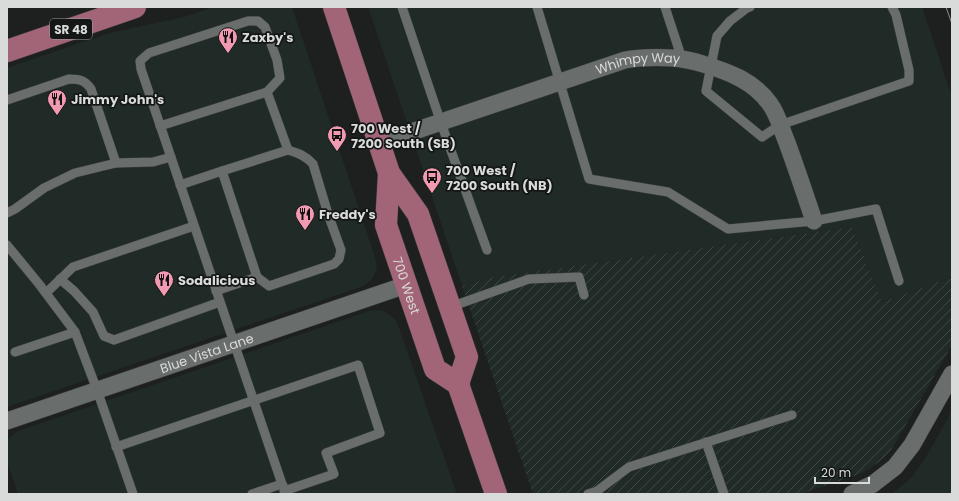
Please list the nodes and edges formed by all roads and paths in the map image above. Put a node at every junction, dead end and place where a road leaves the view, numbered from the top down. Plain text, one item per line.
1 (135, 7) edge
2 (334, 7) edge
3 (402, 7) edge
4 (536, 7) edge
5 (664, 7) edge
6 (750, 7) edge
7 (892, 7) edge
8 (7, 51) edge
9 (682, 59) junction
10 (711, 67) junction
11 (560, 82) junction
12 (267, 92) junction
13 (7, 100) edge
14 (441, 123) junction
15 (780, 125) junction
16 (160, 126) junction
17 (379, 143) junction
18 (288, 150) junction
19 (171, 157) junction
20 (116, 163) junction
21 (222, 171) junction
22 (389, 173) junction
23 (180, 185) junction
24 (7, 213) edge
25 (814, 221) junction
26 (194, 226) junction
27 (7, 245) edge
28 (487, 250) dead end
29 (257, 277) junction
30 (60, 279) junction
31 (899, 281) dead end
32 (406, 285) junction
33 (216, 291) junction
34 (46, 293) junction
35 (584, 296) dead end
36 (220, 302) junction
37 (450, 307) junction
38 (75, 332) junction
39 (234, 344) junction
40 (15, 352) dead end
41 (952, 374) edge
42 (458, 384) junction
43 (97, 390) junction
44 (254, 400) junction
45 (792, 415) dead end
46 (7, 421) edge
47 (706, 442) junction
48 (116, 447) junction
49 (284, 489) edge
50 (133, 494) edge
51 (252, 494) edge
52 (496, 494) edge
53 (588, 494) edge
54 (724, 494) edge
55 (852, 494) edge

1 - 8 main road, SR 48
2 - 17 main road, 700 West
3 - 14 lane
4 - 11 lane
5 - 9 lane
6 - 10 lane
7 - 15 lane
9 - 10 street, Whimpy Way
9 - 11 street, Whimpy Way
10 - 15 street, Whimpy Way
10 - 15 lane
11 - 14 street, Whimpy Way
11 - 25 lane
12 - 16 lane
12 - 16 lane
12 - 18 lane
13 - 20 lane
14 - 17 street, Whimpy Way
14 - 28 lane
15 - 25 street, Whimpy Way
16 - 19 lane
17 - 22 main road, 700 West
18 - 21 lane
18 - 29 lane
19 - 20 lane
19 - 23 lane
20 - 24 lane
21 - 23 lane
21 - 29 lane
22 - 32 main road, 700 West
22 - 37 main road, 700 West
23 - 26 lane
25 - 31 lane
26 - 30 lane
26 - 33 lane
27 - 34 lane
29 - 33 lane
30 - 34 lane
30 - 36 lane
32 - 39 street, Blue Vista Lane
32 - 42 main road, 700 West
33 - 36 lane
34 - 38 lane
35 - 37 lane
36 - 39 lane
37 - 42 main road, 700 West
38 - 40 lane
38 - 43 lane
39 - 43 street, Blue Vista Lane
39 - 44 lane
41 - 55 street
42 - 52 main road
43 - 46 street, Blue Vista Lane
43 - 48 lane
44 - 48 lane
44 - 49 lane
44 - 49 lane
45 - 47 lane
47 - 53 lane
47 - 54 lane
48 - 50 lane
49 - 51 lane

